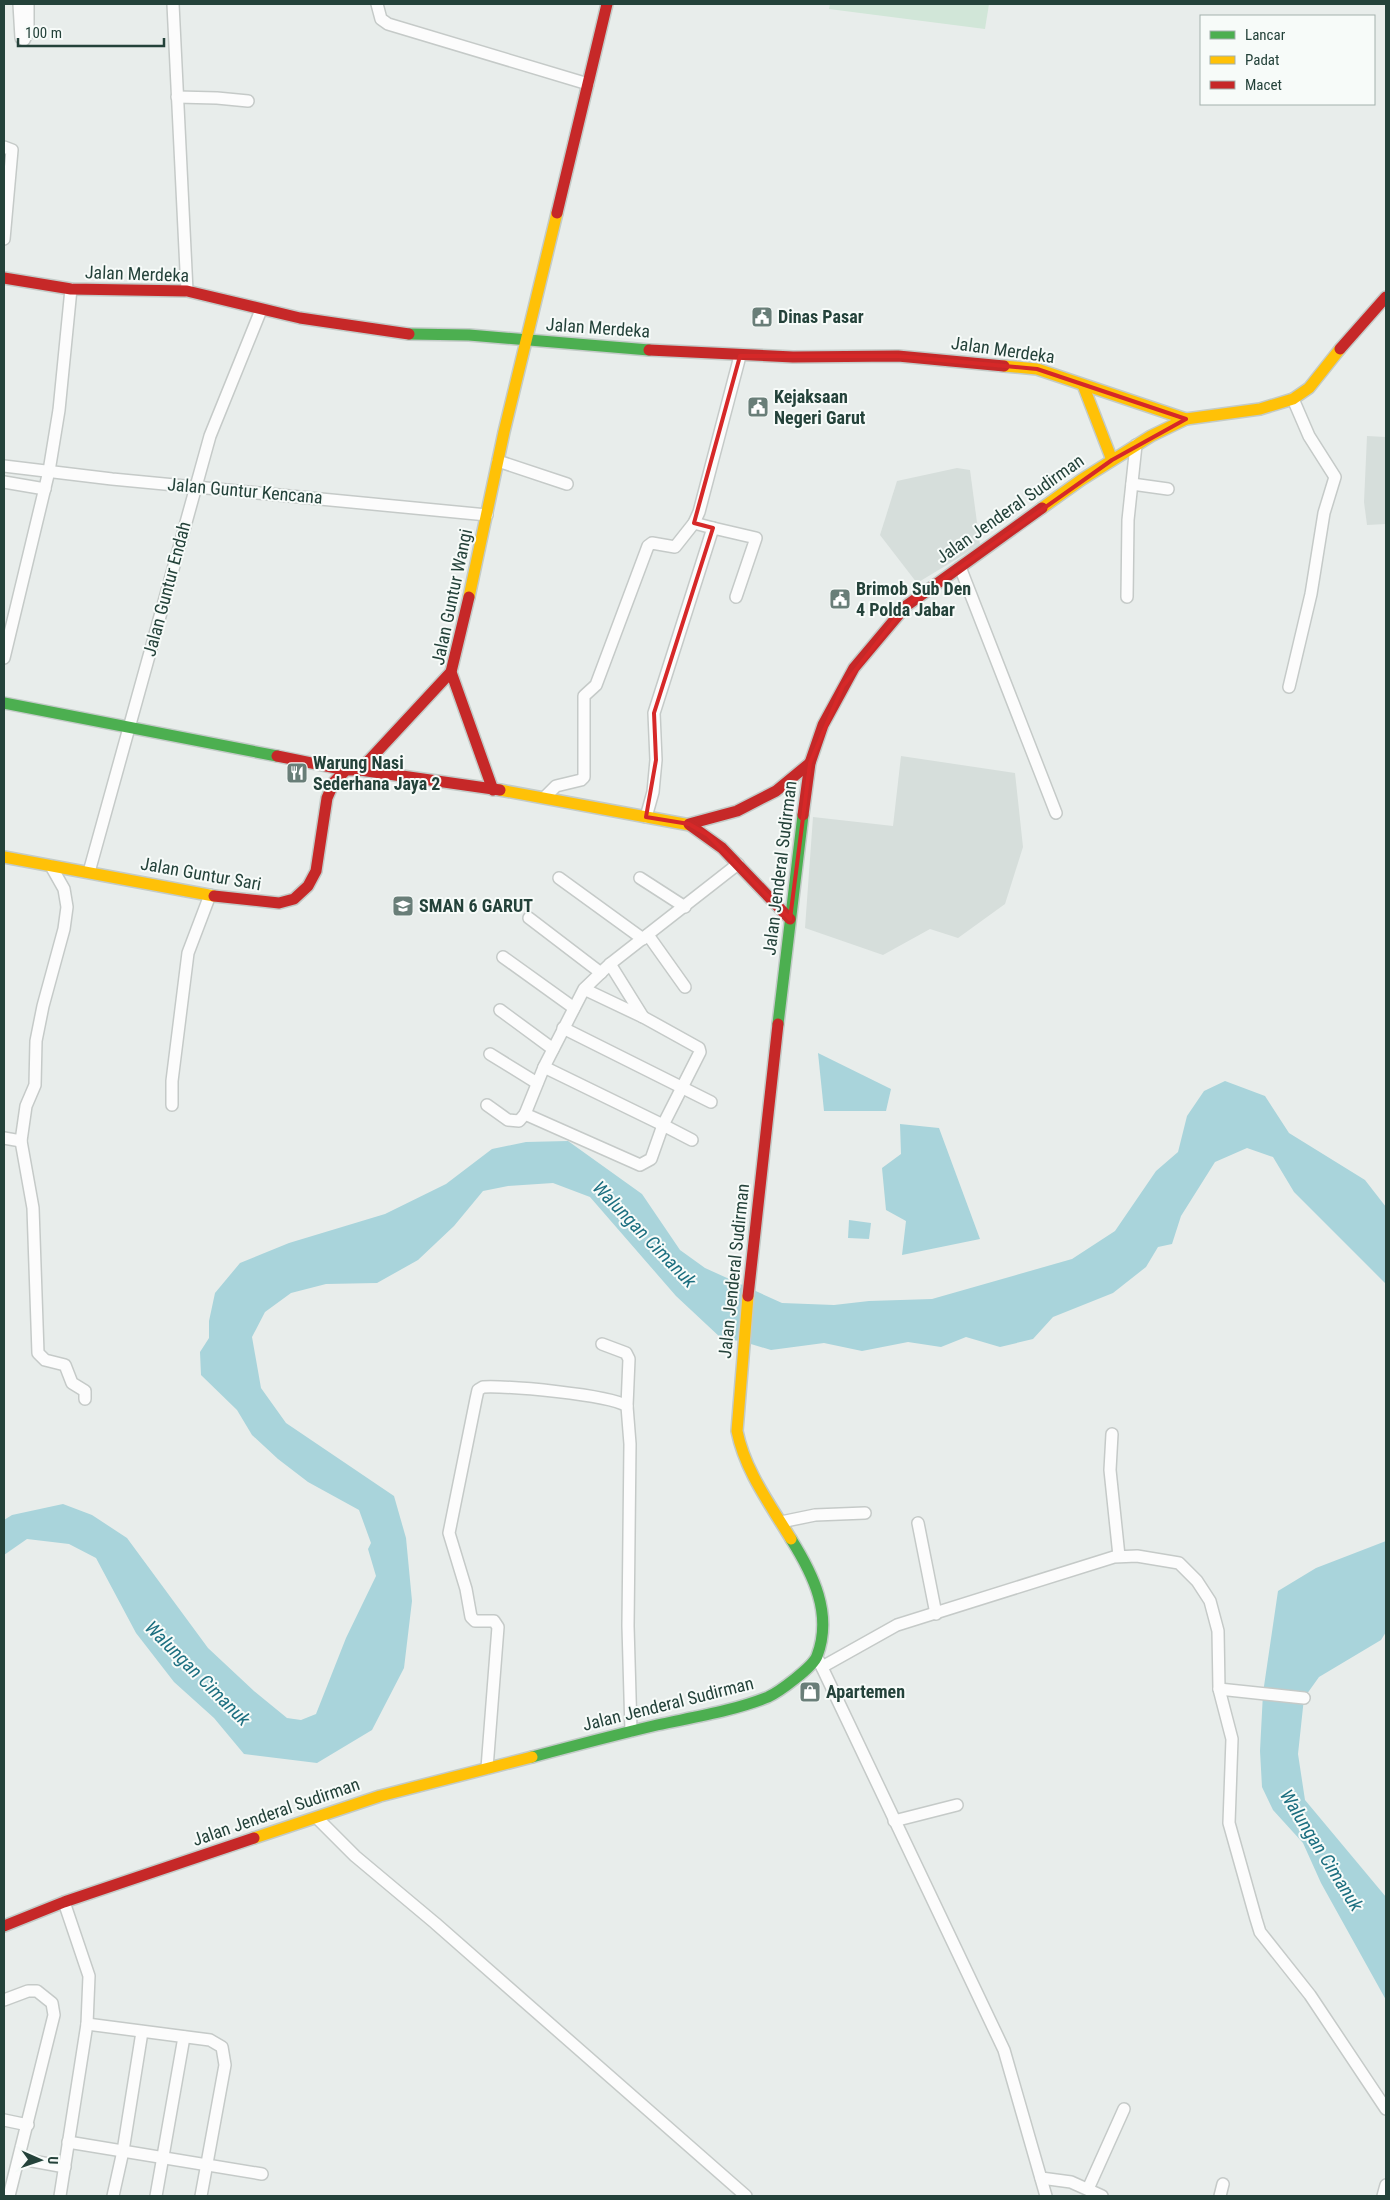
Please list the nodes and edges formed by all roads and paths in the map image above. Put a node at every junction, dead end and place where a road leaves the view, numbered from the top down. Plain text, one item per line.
1 (19, 4) edge
2 (28, 4) edge
3 (173, 4) edge
4 (377, 4) edge
5 (607, 4) edge
6 (588, 84) junction
7 (177, 97) junction
8 (248, 102) dead end
9 (4, 147) edge
10 (4, 239) edge
11 (4, 278) edge
12 (71, 289) junction
13 (187, 291) junction
14 (1386, 297) edge
15 (1381, 308) edge
16 (261, 310) junction
17 (527, 340) junction
18 (740, 356) junction
19 (1083, 385) junction
20 (1294, 399) junction
21 (1186, 419) junction
22 (1136, 445) junction
23 (1112, 460) junction
24 (498, 461) junction
25 (4, 466) edge
26 (49, 471) junction
27 (4, 482) edge
28 (567, 484) dead end
29 (1132, 484) junction
30 (195, 486) junction
31 (45, 489) junction
32 (1168, 489) dead end
33 (487, 515) junction
34 (694, 523) junction
35 (714, 528) junction
36 (960, 568) junction
37 (736, 597) dead end
38 (1127, 597) dead end
39 (4, 658) edge
40 (451, 672) junction
41 (1289, 687) dead end
42 (4, 703) edge
43 (129, 727) junction
44 (810, 763) junction
45 (346, 770) junction
46 (360, 770) junction
47 (493, 790) junction
48 (544, 797) junction
49 (1056, 813) dead end
50 (646, 817) junction
51 (689, 824) junction
52 (4, 857) edge
53 (738, 864) junction
54 (51, 866) junction
55 (89, 872) junction
56 (559, 878) dead end
57 (640, 878) dead end
58 (210, 895) junction
59 (685, 907) junction
60 (529, 918) dead end
61 (790, 919) junction
62 (645, 937) junction
63 (503, 957) dead end
64 (610, 964) junction
65 (601, 973) junction
66 (685, 987) dead end
67 (584, 989) junction
68 (574, 1008) junction
69 (500, 1010) dead end
70 (643, 1017) junction
71 (563, 1028) junction
72 (553, 1049) junction
73 (490, 1054) dead end
74 (544, 1067) junction
75 (537, 1083) junction
76 (683, 1089) junction
77 (711, 1102) dead end
78 (172, 1105) dead end
79 (487, 1105) dead end
80 (525, 1114) junction
81 (663, 1125) junction
82 (4, 1138) edge
83 (692, 1140) dead end
84 (21, 1141) junction
85 (602, 1344) dead end
86 (85, 1400) dead end
87 (626, 1406) junction
88 (1112, 1434) dead end
89 (865, 1513) dead end
90 (781, 1522) junction
91 (918, 1523) dead end
92 (1119, 1556) junction
93 (936, 1614) junction
94 (820, 1662) junction
95 (1219, 1689) junction
96 (1304, 1698) dead end
97 (631, 1731) junction
98 (487, 1768) junction
99 (957, 1805) dead end
100 (317, 1818) junction
101 (894, 1821) junction
102 (64, 1902) junction
103 (4, 1926) edge
104 (4, 2000) edge
105 (87, 2024) junction
106 (142, 2032) junction
107 (184, 2037) junction
108 (1124, 2109) dead end
109 (1386, 2109) edge
110 (4, 2120) edge
111 (28, 2125) junction
112 (68, 2142) junction
113 (123, 2151) junction
114 (164, 2159) junction
115 (27, 2160) dead end
116 (207, 2165) junction
117 (64, 2167) junction
118 (262, 2174) dead end
119 (1041, 2178) junction
120 (1223, 2184) dead end
121 (1386, 2185) edge
122 (1088, 2189) junction
123 (9, 2196) edge
124 (60, 2196) edge
125 (113, 2196) edge
126 (156, 2196) edge
127 (201, 2196) edge
128 (746, 2196) edge
129 (1046, 2196) edge
130 (1102, 2196) edge
131 (1220, 2196) edge
132 (1383, 2196) edge

1 - 2 street
3 - 7 street
4 - 6 street
5 - 6 street, Jalan Guntur Wangi
6 - 17 street, Jalan Guntur Wangi
7 - 8 street
7 - 13 street
9 - 10 street
11 - 12 street, Jalan Merdeka
12 - 13 street, Jalan Merdeka
12 - 26 street
13 - 16 street, Jalan Merdeka
14 - 15 street, Jalan Jenderal Sudirman
15 - 20 street, Jalan Jenderal Sudirman
16 - 17 street, Jalan Merdeka
16 - 30 street, Jalan Guntur Endah
17 - 18 street, Jalan Merdeka
17 - 24 street, Jalan Guntur Wangi
18 - 19 street, Jalan Merdeka
18 - 34 street
19 - 21 street, Jalan Merdeka
19 - 23 street
20 - 21 street, Jalan Jenderal Sudirman
20 - 41 street
21 - 22 street, Jalan Jenderal Sudirman
22 - 23 street, Jalan Jenderal Sudirman
22 - 29 street
23 - 36 street, Jalan Jenderal Sudirman
24 - 28 street
24 - 33 street, Jalan Guntur Wangi
25 - 26 street, Jalan Guntur Kencana
26 - 30 street, Jalan Guntur Kencana
26 - 31 street
27 - 31 street
29 - 32 street
29 - 38 street
30 - 33 street, Jalan Guntur Kencana
30 - 43 street, Jalan Guntur Endah
31 - 39 street
33 - 40 street, Jalan Guntur Wangi
34 - 35 street
34 - 48 street
35 - 37 street
35 - 50 street
36 - 44 street, Jalan Jenderal Sudirman
36 - 49 street
40 - 46 street
40 - 47 street, Jalan Guntur Wangi
42 - 43 street
43 - 45 street
43 - 55 street, Jalan Guntur Endah
44 - 51 street
44 - 61 street, Jalan Jenderal Sudirman
45 - 46 street
45 - 58 street, Jalan Guntur Sari
46 - 47 street
47 - 48 street
48 - 50 street
50 - 51 street
51 - 53 street
52 - 54 street, Jalan Guntur Sari
53 - 59 street
53 - 61 street
54 - 55 street, Jalan Guntur Sari
54 - 84 street
55 - 58 street, Jalan Guntur Sari
56 - 62 street
57 - 59 street
58 - 78 street
59 - 62 street
60 - 65 street
61 - 90 street, Jalan Jenderal Sudirman
62 - 64 street
62 - 66 street
63 - 68 street
64 - 65 street
64 - 70 street
65 - 67 street
67 - 68 street
67 - 70 street
68 - 71 street
69 - 72 street
70 - 76 street
71 - 72 street
71 - 76 street
72 - 74 street
73 - 75 street
74 - 75 street
74 - 81 street
75 - 80 street
76 - 77 street
76 - 81 street
79 - 80 street
80 - 81 street
81 - 83 street
82 - 84 street
84 - 86 street
85 - 87 street
87 - 97 street
87 - 98 street
88 - 92 street
89 - 90 street
90 - 94 street, Jalan Jenderal Sudirman
91 - 93 street
92 - 93 street
92 - 95 street
93 - 94 street
94 - 97 street, Jalan Jenderal Sudirman
94 - 101 street
95 - 96 street
95 - 109 street
97 - 98 street, Jalan Jenderal Sudirman
98 - 100 street, Jalan Jenderal Sudirman
99 - 101 street
100 - 102 street, Jalan Jenderal Sudirman
100 - 128 street
101 - 119 street
102 - 103 street, Jalan Jenderal Sudirman
102 - 105 street
104 - 111 street
105 - 106 street
105 - 112 street
106 - 107 street
106 - 113 street
107 - 114 street
107 - 116 street
108 - 122 street
110 - 111 street
111 - 123 street
112 - 113 street
112 - 117 street
113 - 114 street
113 - 125 street
114 - 116 street
114 - 126 street
115 - 117 street
116 - 118 street
116 - 127 street
117 - 124 street
119 - 122 street
119 - 129 street
120 - 131 street
121 - 132 street
122 - 130 street

